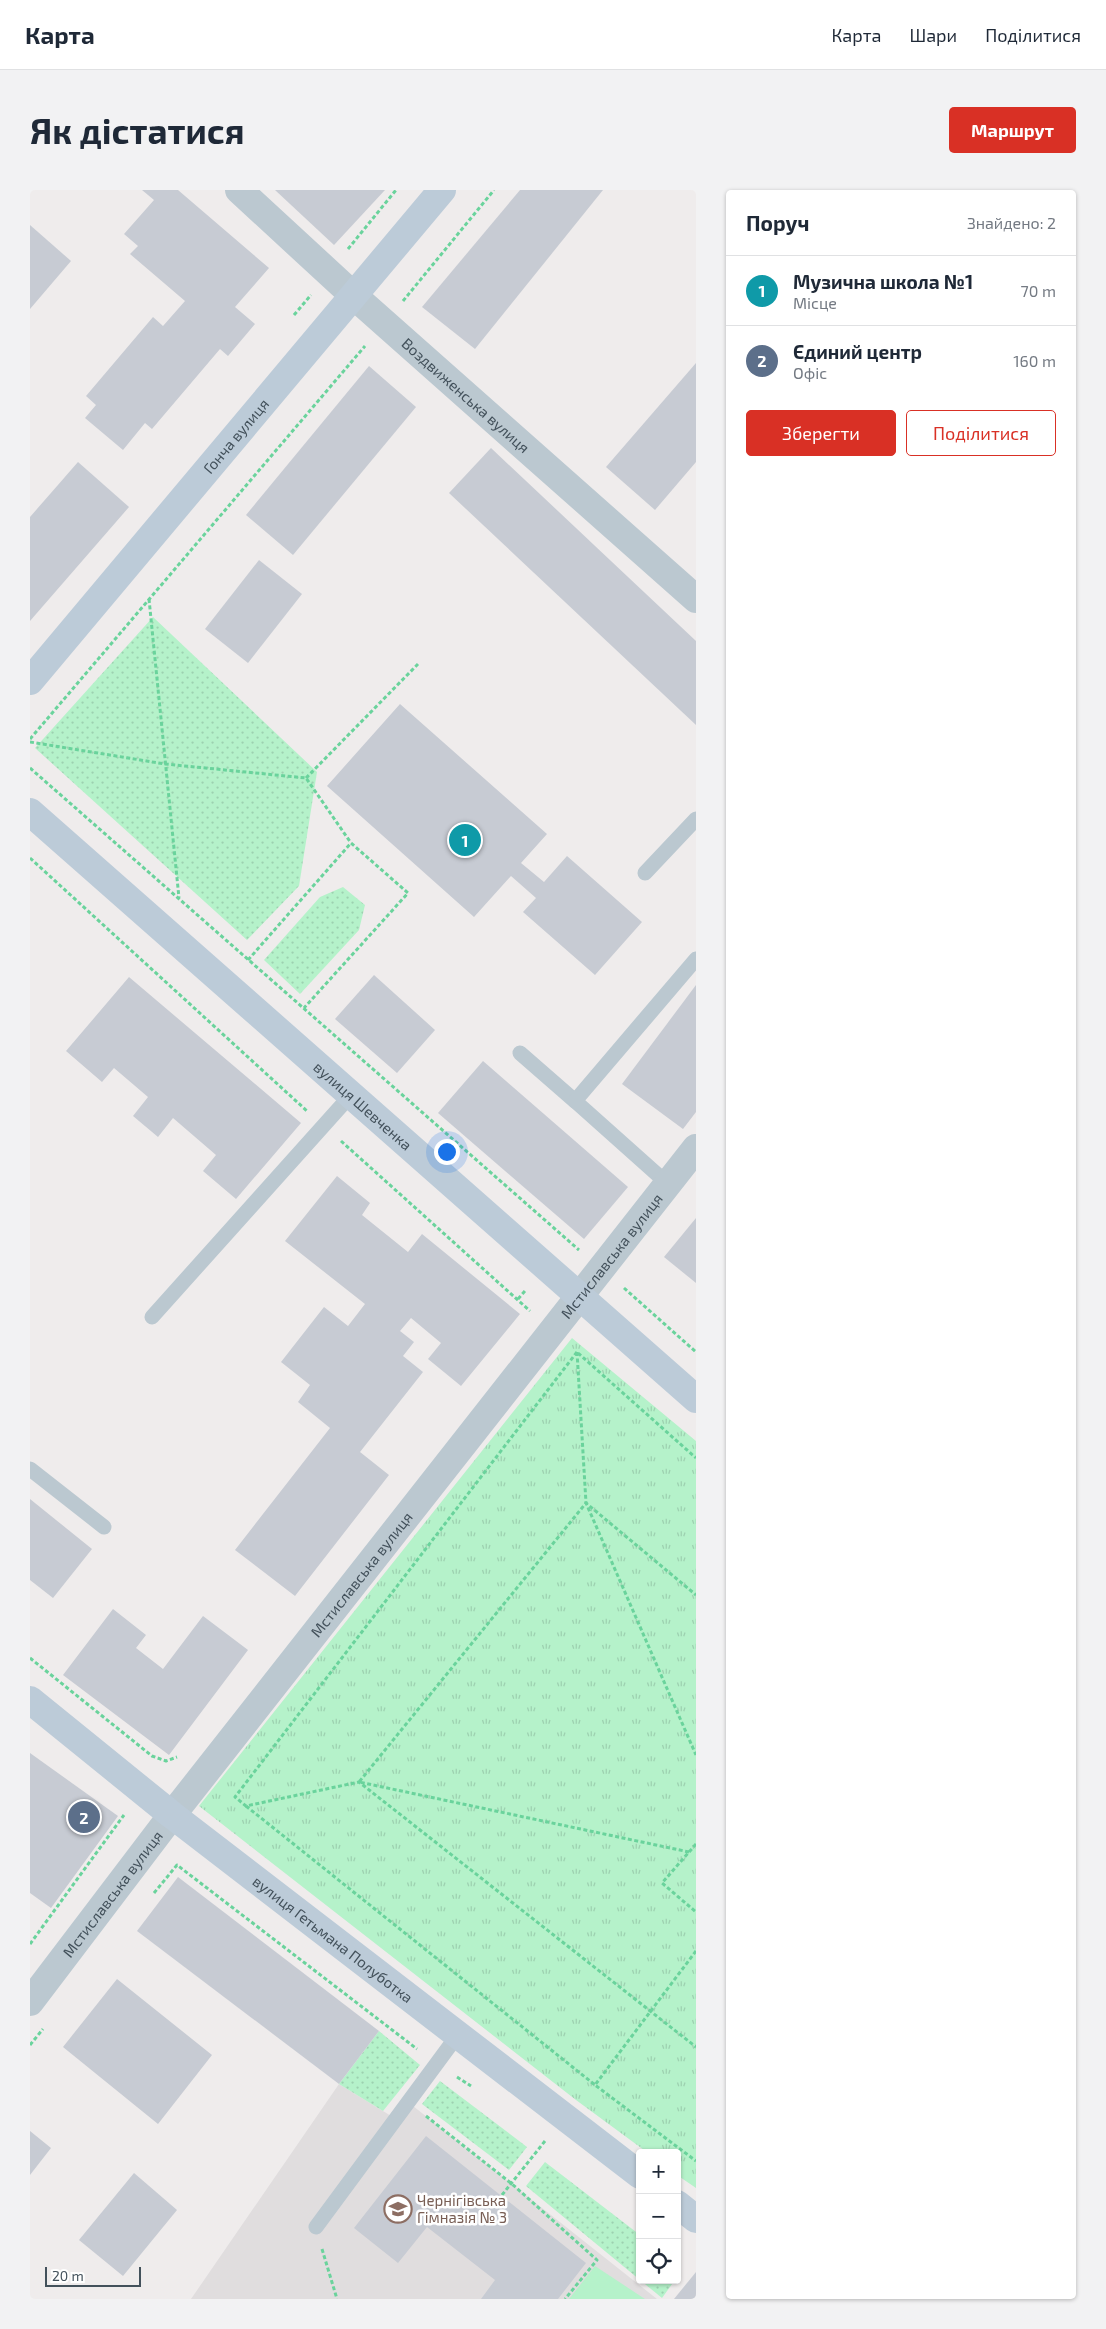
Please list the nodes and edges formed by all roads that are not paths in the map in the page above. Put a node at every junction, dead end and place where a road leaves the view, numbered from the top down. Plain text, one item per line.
1 (238, 190) edge
2 (442, 190) edge
3 (354, 296) junction
4 (696, 599) edge
5 (30, 681) edge
6 (30, 812) edge
7 (696, 819) edge
8 (645, 873) dead end
9 (696, 959) edge
10 (520, 1054) dead end
11 (351, 1095) junction
12 (575, 1101) junction
13 (696, 1148) edge
14 (668, 1184) junction
15 (578, 1297) junction
16 (152, 1317) dead end
17 (696, 1399) edge
18 (30, 1469) edge
19 (104, 1527) dead end
20 (30, 1700) edge
21 (172, 1815) junction
22 (30, 2002) edge
23 (457, 2036) junction
24 (636, 2172) edge
25 (681, 2207) edge
26 (696, 2219) edge
27 (316, 2227) road end

1 - 3 street, Воздвиженська вулиця
2 - 3 main road, Гонча вулиця
3 - 4 street, Воздвиженська вулиця
3 - 5 main road, Гонча вулиця
6 - 11 main road, вулиця Шевченка
7 - 8 lane
9 - 12 lane
10 - 12 lane
11 - 15 main road, вулиця Шевченка
11 - 16 lane
12 - 14 lane
13 - 14 street, Мстиславська вулиця
14 - 15 street, Мстиславська вулиця
15 - 17 main road, вулиця Шевченка
15 - 21 street, Мстиславська вулиця
18 - 19 lane
20 - 21 main road, вулиця Гетьмана Полуботка
21 - 22 street, Мстиславська вулиця
21 - 23 main road, вулиця Гетьмана Полуботка
23 - 24 main road, вулиця Гетьмана Полуботка
23 - 27 lane
25 - 26 main road

